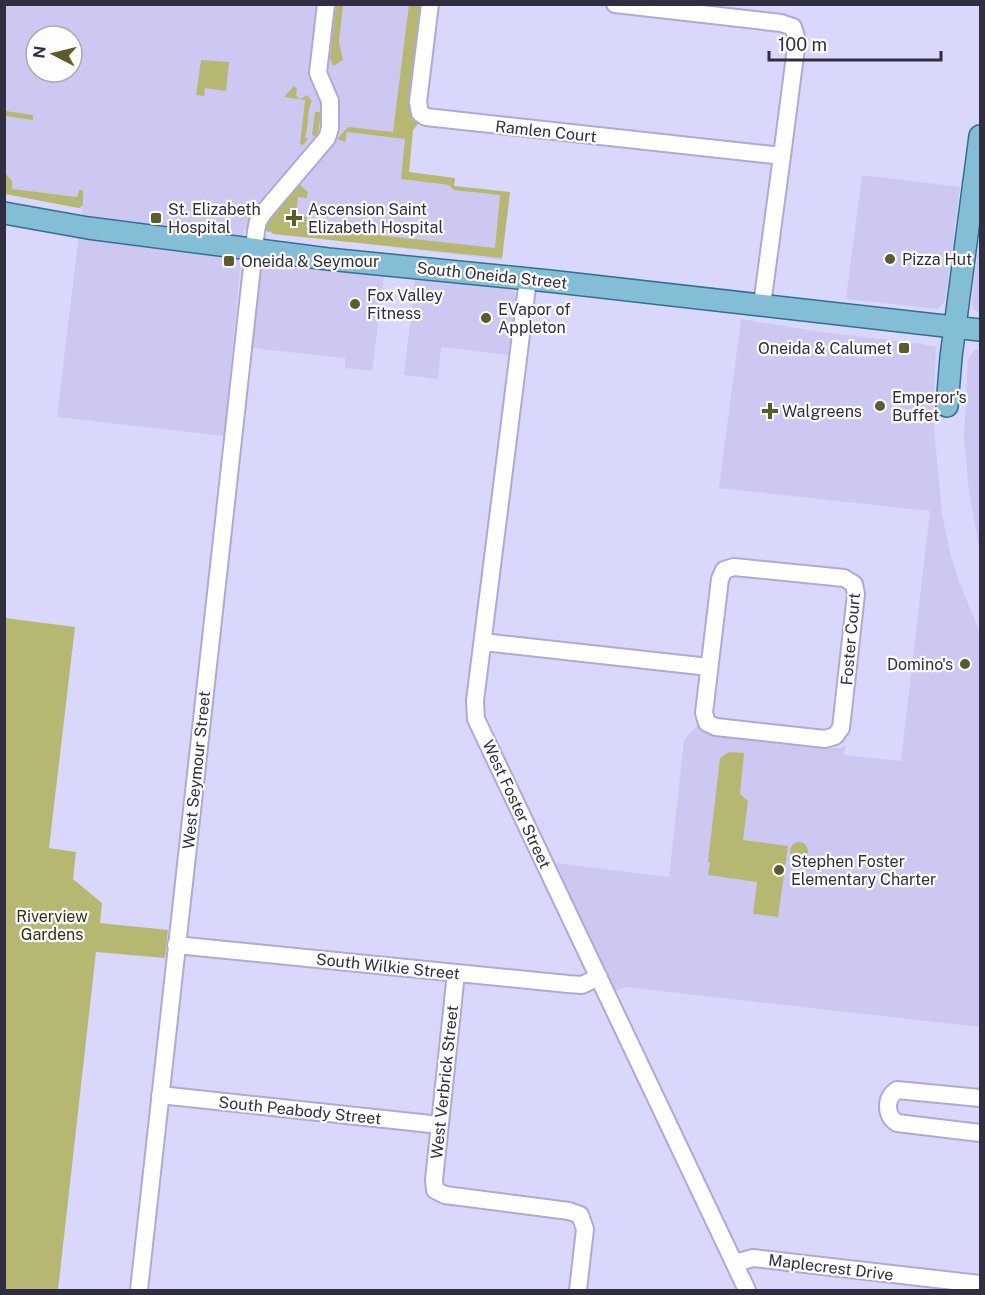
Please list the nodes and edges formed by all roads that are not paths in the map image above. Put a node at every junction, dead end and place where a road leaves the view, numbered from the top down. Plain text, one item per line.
1 (326, 4) edge
2 (429, 4) edge
3 (615, 4) edge
4 (981, 136) edge
5 (782, 156) junction
6 (4, 213) edge
7 (253, 249) junction
8 (528, 279) junction
9 (762, 305) junction
10 (955, 327) junction
11 (981, 330) edge
12 (947, 406) dead end
13 (483, 642) junction
14 (709, 667) junction
15 (176, 945) junction
16 (456, 973) junction
17 (598, 977) junction
18 (160, 1095) junction
19 (981, 1098) edge
20 (440, 1125) junction
21 (981, 1133) edge
22 (735, 1263) junction
23 (981, 1284) edge
24 (139, 1290) edge
25 (578, 1290) edge
26 (747, 1290) edge

1 - 7 street, West Seymour Street
2 - 5 street, Ramlen Court
3 - 5 street
4 - 10 main road
5 - 9 street
6 - 7 main road, South Oneida Street
7 - 8 main road, South Oneida Street
7 - 15 street, West Seymour Street
8 - 9 main road, South Oneida Street
8 - 13 street, West Foster Street
9 - 10 main road, South Oneida Street
10 - 11 main road, South Oneida Street
10 - 12 main road
13 - 14 street
13 - 17 street, West Foster Street
14 - 14 street, Foster Court
15 - 16 street, South Wilkie Street
15 - 18 street, West Seymour Street
16 - 17 street, South Wilkie Street
16 - 20 street, West Verbrick Street
17 - 22 street, West Foster Street
18 - 20 street, South Peabody Street
18 - 24 street, West Seymour Street
19 - 21 street
20 - 25 street, West Verbrick Street
22 - 23 street, Maplecrest Drive
22 - 26 street, West Foster Street

